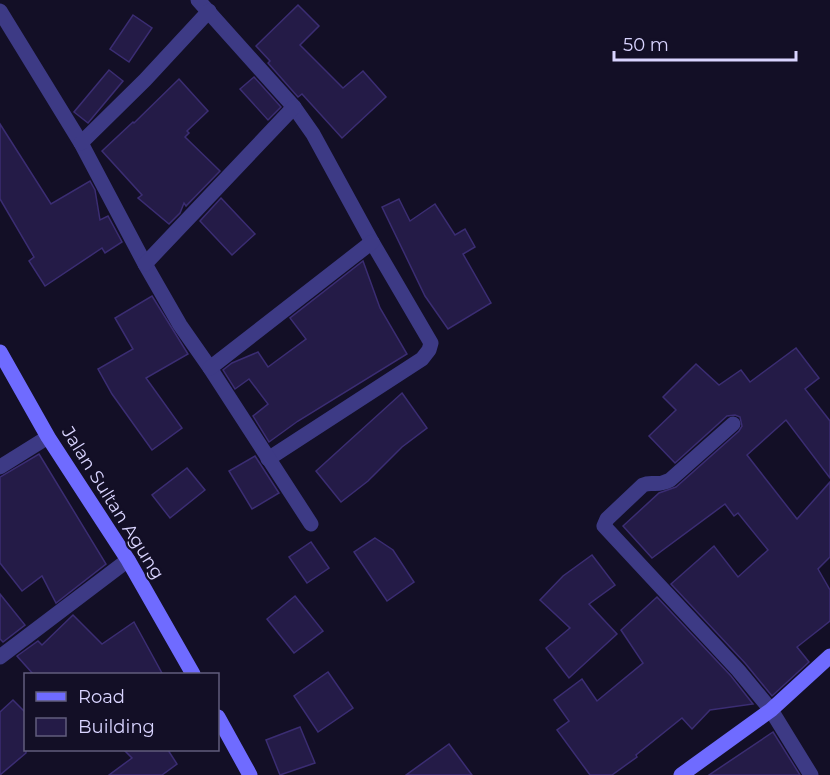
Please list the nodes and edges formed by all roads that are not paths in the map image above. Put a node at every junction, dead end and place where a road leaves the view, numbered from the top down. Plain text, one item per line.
1 (198, 0) edge
2 (0, 11) edge
3 (209, 11) junction
4 (294, 107) junction
5 (81, 143) junction
6 (372, 242) junction
7 (145, 264) junction
8 (0, 352) edge
9 (210, 368) junction
10 (733, 424) dead end
11 (48, 437) junction
12 (268, 459) junction
13 (0, 467) edge
14 (311, 524) dead end
15 (128, 560) junction
16 (830, 656) edge
17 (0, 657) edge
18 (192, 673) edge
19 (771, 710) junction
20 (219, 719) edge
21 (250, 775) edge
22 (681, 775) edge
23 (811, 775) edge

1 - 3 street
2 - 5 street
3 - 4 street
3 - 5 street
4 - 6 street
4 - 7 street
5 - 7 street
6 - 9 street
6 - 12 street
7 - 9 street
8 - 11 street, Jalan Sultan Agung
9 - 12 street
10 - 19 street
11 - 13 street
11 - 15 street, Jalan Sultan Agung
12 - 14 street
15 - 17 street
15 - 18 street, Jalan Sultan Agung
16 - 19 street
19 - 22 street
19 - 23 street
20 - 21 street

